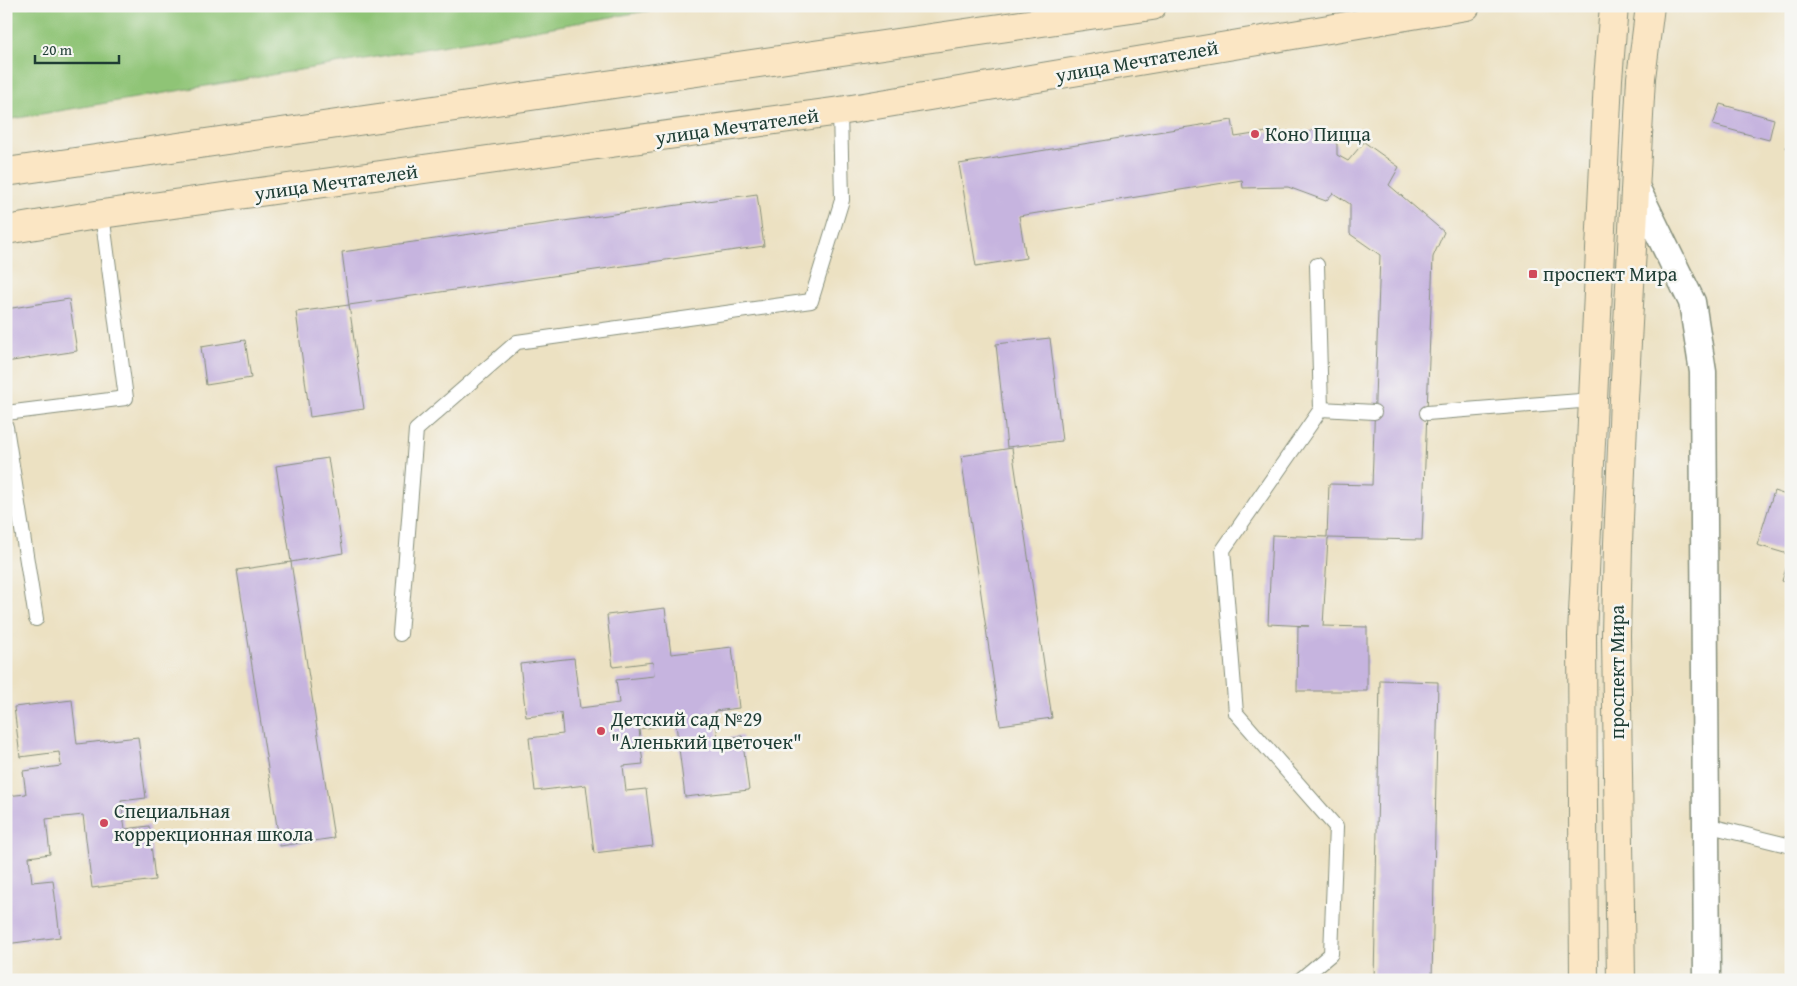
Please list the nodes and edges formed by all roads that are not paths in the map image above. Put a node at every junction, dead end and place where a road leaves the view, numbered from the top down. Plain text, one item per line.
1 (1152, 6) edge
2 (1466, 6) edge
3 (1614, 6) edge
4 (1650, 6) edge
5 (840, 111) junction
6 (6, 172) edge
7 (1636, 187) junction
8 (102, 214) junction
9 (6, 230) edge
10 (1317, 266) dead end
11 (1592, 400) junction
12 (1321, 410) junction
13 (1374, 412) dead end
14 (6, 413) edge
15 (1427, 413) dead end
16 (6, 427) edge
17 (36, 619) dead end
18 (400, 634) dead end
19 (1706, 825) junction
20 (1791, 846) edge
21 (1300, 980) edge
22 (1584, 980) edge
23 (1621, 980) edge
24 (1707, 980) edge

1 - 6 street
2 - 5 street, улица Мечтателей
3 - 11 street, проспект Мира
4 - 7 street, проспект Мира
5 - 8 street, улица Мечтателей
5 - 18 lane
7 - 19 street
7 - 23 street, проспект Мира
8 - 9 street, улица Мечтателей
8 - 14 lane
10 - 12 lane
11 - 15 lane
11 - 22 street, проспект Мира
12 - 13 lane
12 - 21 lane
16 - 17 lane
19 - 20 lane
19 - 24 street

